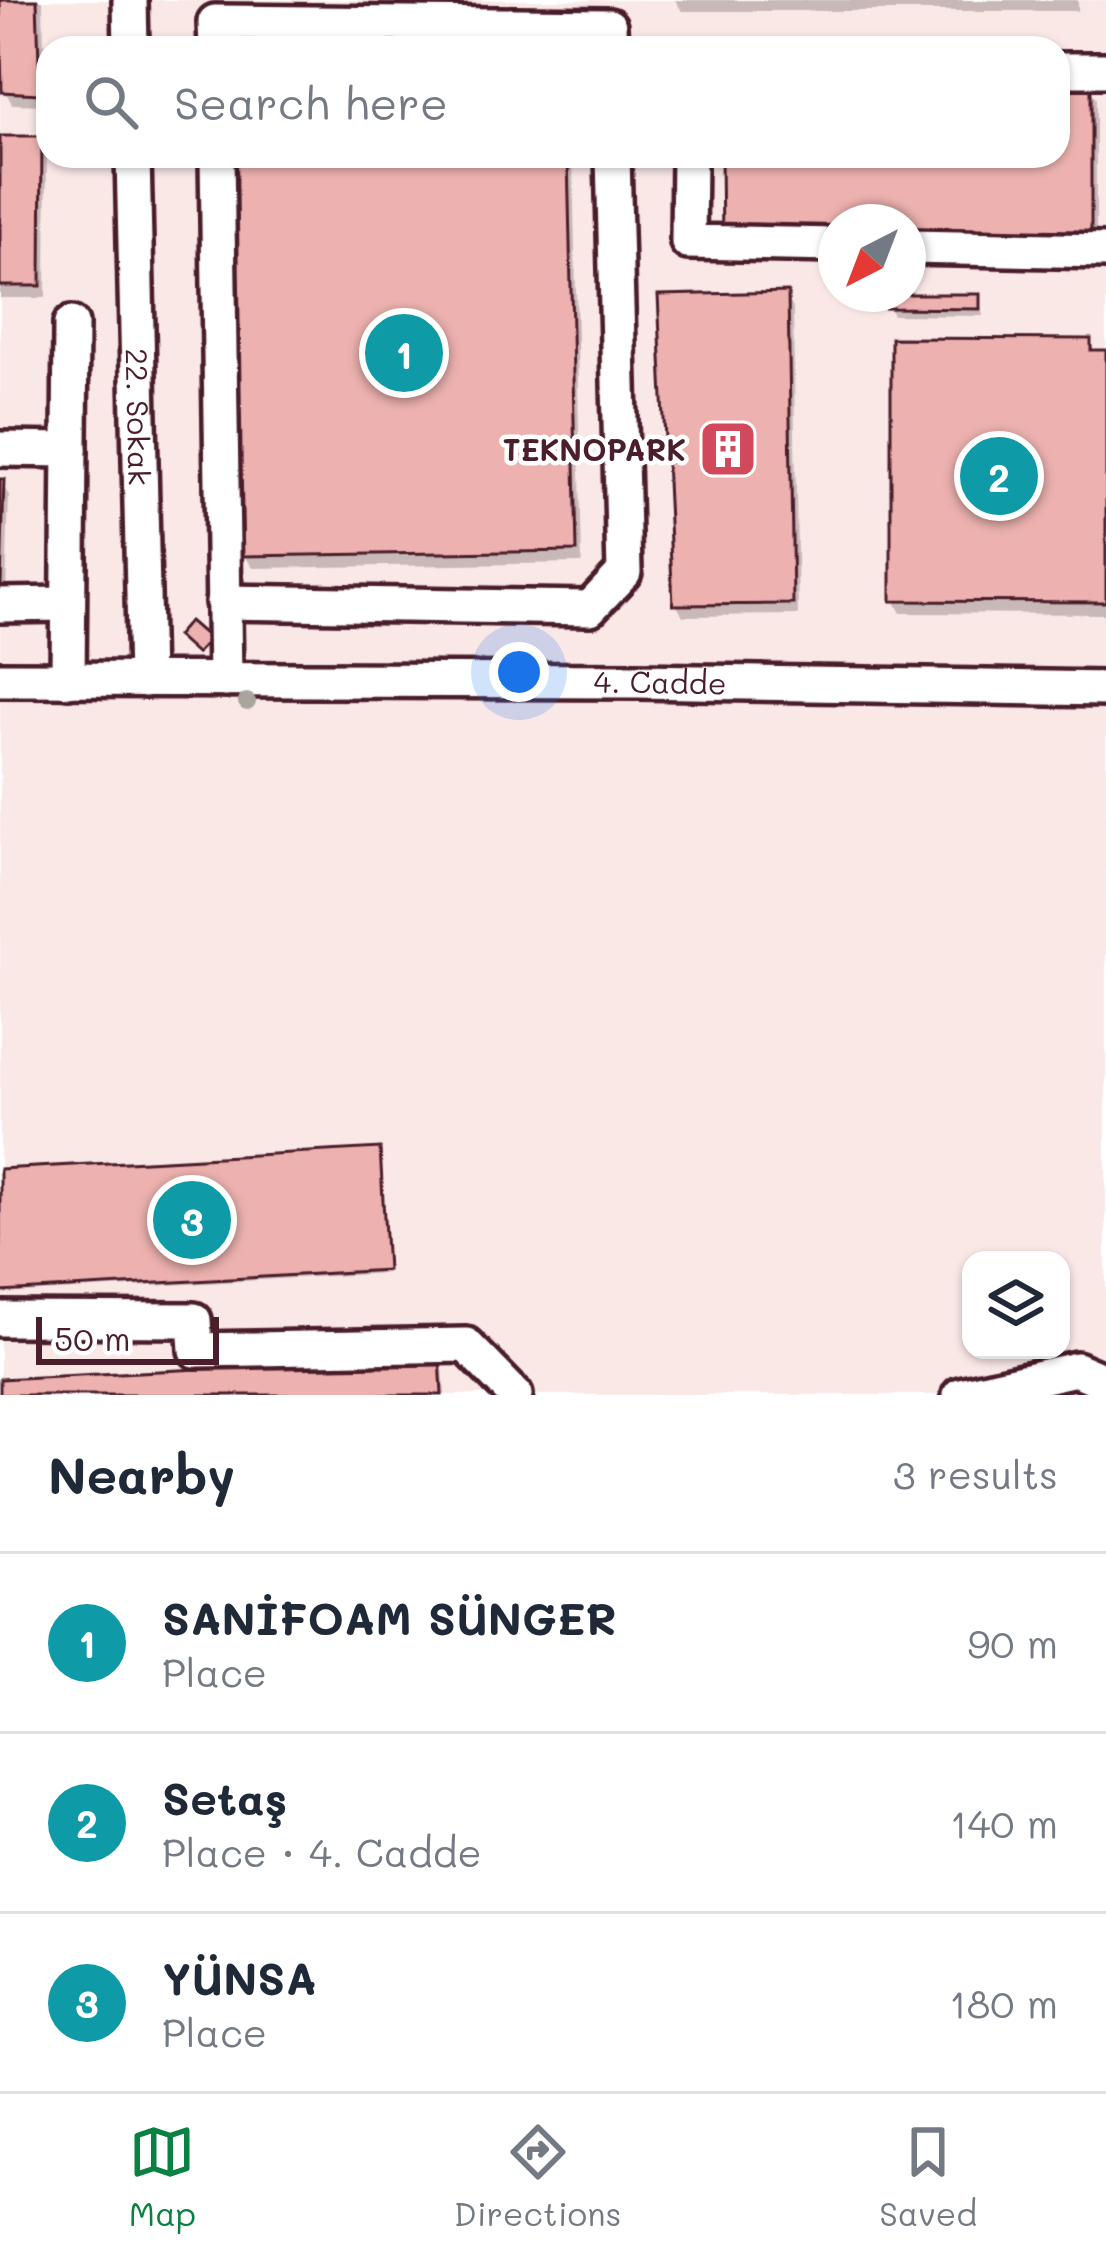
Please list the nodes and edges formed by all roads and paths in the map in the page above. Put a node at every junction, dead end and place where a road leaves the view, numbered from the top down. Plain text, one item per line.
1 (130, 0) edge
2 (131, 36) edge
3 (216, 36) edge
4 (609, 36) edge
5 (1070, 70) edge
6 (1106, 70) edge
7 (133, 168) edge
8 (217, 168) edge
9 (613, 168) edge
10 (688, 168) edge
11 (818, 245) edge
12 (926, 247) edge
13 (1106, 251) edge
14 (71, 324) dead end
15 (0, 449) edge
16 (70, 450) junction
17 (224, 602) junction
18 (68, 604) junction
19 (0, 605) edge
20 (0, 680) edge
21 (68, 680) junction
22 (145, 680) junction
23 (225, 680) junction
24 (1106, 689) edge
25 (0, 1318) edge
26 (1106, 1382) edge
27 (515, 1395) edge
28 (960, 1395) edge

1 - 2 street
3 - 4 street
5 - 6 street
7 - 22 street, 22. Sokak
8 - 17 street
9 - 17 street
10 - 11 street
12 - 13 street
14 - 16 street
15 - 16 street
16 - 18 street
17 - 23 street
18 - 19 street
18 - 21 street
20 - 21 street, 4. Cadde
21 - 22 street, 4. Cadde
22 - 23 street, 4. Cadde
23 - 24 street, 4. Cadde
25 - 27 street
26 - 28 street

